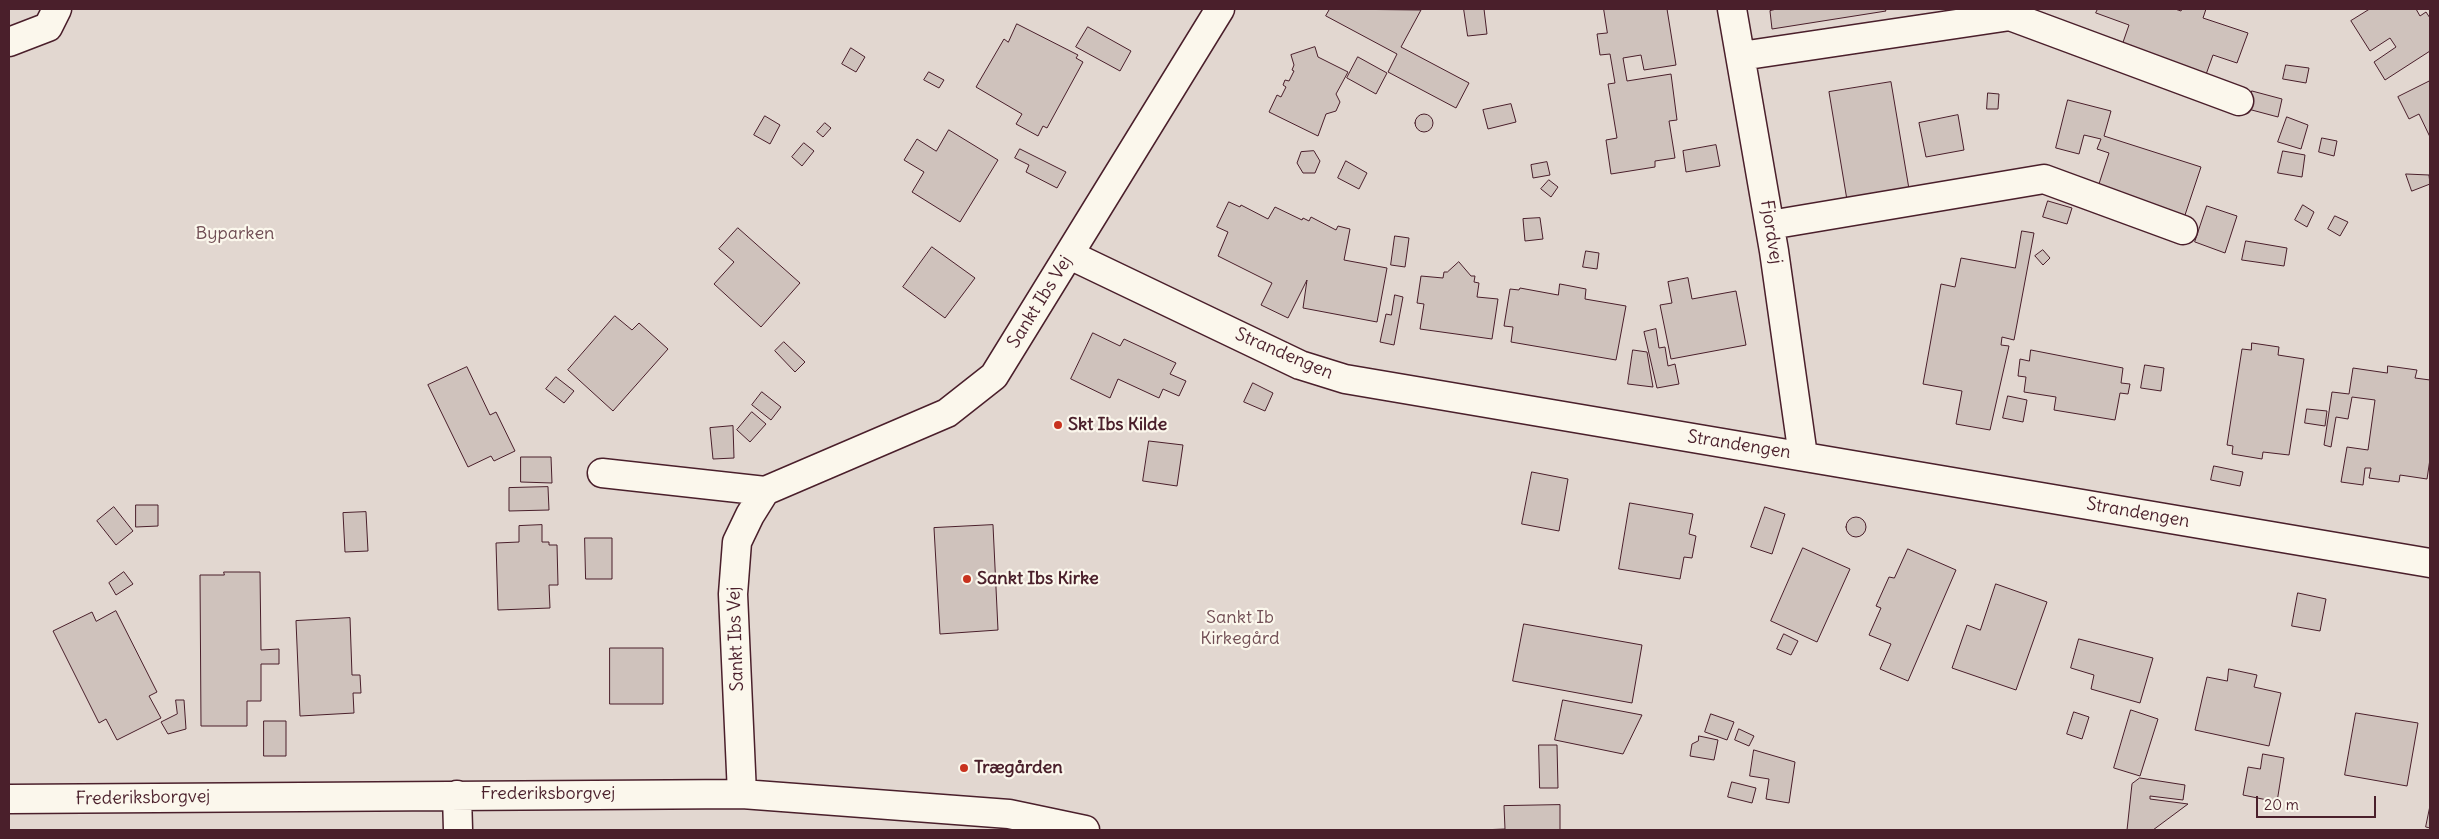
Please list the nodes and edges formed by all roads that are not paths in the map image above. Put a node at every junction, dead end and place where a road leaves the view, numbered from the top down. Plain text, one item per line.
1 (57, 9) edge
2 (1220, 9) edge
3 (1732, 9) edge
4 (9, 42) edge
5 (1741, 56) junction
6 (2239, 101) dead end
7 (1770, 225) junction
8 (2183, 230) dead end
9 (1070, 255) junction
10 (1803, 456) junction
11 (602, 473) dead end
12 (765, 491) junction
13 (2430, 563) edge
14 (742, 794) junction
15 (457, 795) junction
16 (9, 799) edge
17 (458, 830) edge
18 (1085, 830) edge

1 - 4 street
2 - 9 street, Sankt Ibs Vej
3 - 5 street, Fjordvej
5 - 6 street
5 - 7 street, Fjordvej
7 - 8 street
7 - 10 street, Fjordvej
9 - 10 street, Strandengen
9 - 12 street, Sankt Ibs Vej
10 - 13 street, Strandengen
11 - 12 street, Sankt Ibs Vej
12 - 14 street, Sankt Ibs Vej
14 - 15 street, Frederiksborgvej
14 - 18 street, Frederiksborgvej
15 - 16 street, Frederiksborgvej
15 - 17 street

